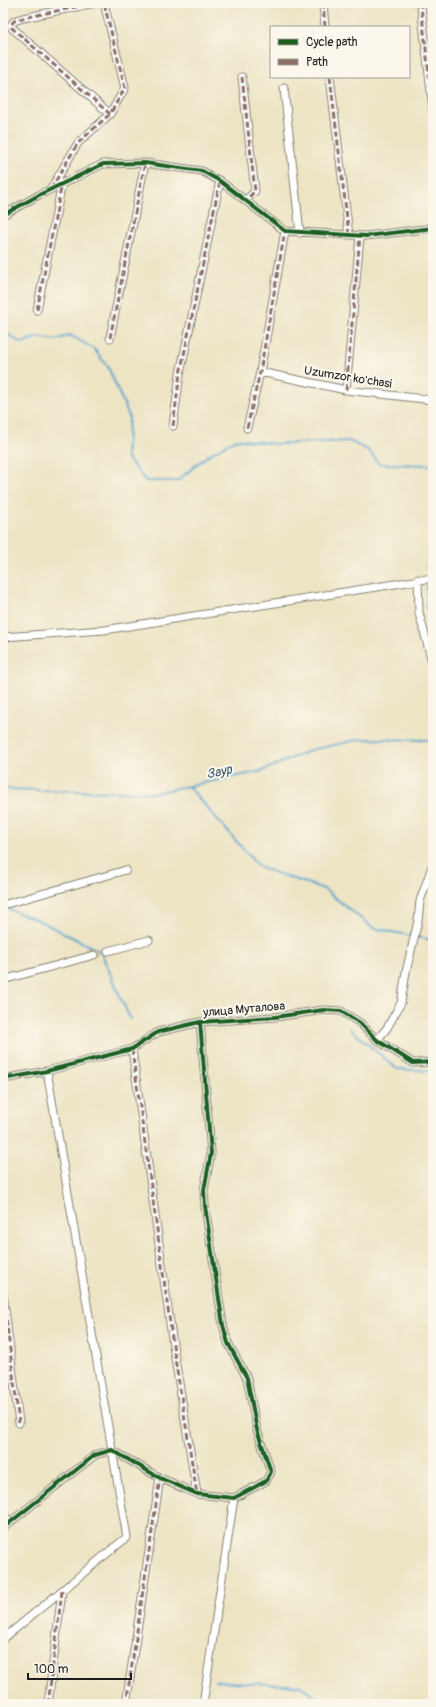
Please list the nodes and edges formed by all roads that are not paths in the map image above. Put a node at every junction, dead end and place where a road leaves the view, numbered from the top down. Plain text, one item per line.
1 (95, 3) edge
2 (104, 3) edge
3 (323, 3) edge
4 (418, 3) edge
5 (325, 26) edge
6 (242, 77) dead end
7 (330, 78) edge
8 (284, 88) dead end
9 (433, 109) edge
10 (110, 114) junction
11 (145, 163) junction
12 (220, 181) junction
13 (62, 183) junction
14 (51, 189) junction
15 (246, 200) junction
16 (3, 215) edge
17 (433, 228) edge
18 (286, 232) junction
19 (300, 233) junction
20 (349, 235) junction
21 (360, 236) junction
22 (37, 310) dead end
23 (110, 338) dead end
24 (260, 372) junction
25 (346, 390) junction
26 (433, 394) edge
27 (433, 400) edge
28 (173, 426) dead end
29 (247, 428) dead end
30 (433, 578) edge
31 (418, 579) junction
32 (3, 637) edge
33 (433, 665) edge
34 (433, 864) edge
35 (126, 870) dead end
36 (6, 904) dead end
37 (149, 940) dead end
38 (108, 951) tunnel mouth
39 (94, 955) tunnel mouth
40 (3, 980) edge
41 (200, 1022) junction
42 (378, 1040) junction
43 (132, 1049) junction
44 (433, 1062) edge
45 (47, 1071) junction
46 (3, 1079) edge
47 (3, 1293) edge
48 (19, 1423) dead end
49 (112, 1450) junction
50 (160, 1478) junction
51 (197, 1494) junction
52 (234, 1498) junction
53 (3, 1514) edge
54 (10, 1522) junction
55 (3, 1528) edge
56 (62, 1591) junction
57 (3, 1639) edge
58 (48, 1704) edge
59 (126, 1704) edge
60 (203, 1704) edge

1 - 10 street
2 - 10 street
3 - 5 street
4 - 9 street
6 - 15 street
7 - 20 street
8 - 19 street
10 - 14 street
11 - 12 street
11 - 13 street
11 - 23 street
12 - 15 street
12 - 28 street
13 - 14 street
13 - 22 street
14 - 16 street
15 - 18 street
17 - 21 street
18 - 19 street
18 - 24 street
19 - 20 street
20 - 21 street
21 - 25 street
24 - 25 street, Uzumzor ko'chasi
24 - 29 street
25 - 27 street, Uzumzor ko'chasi
26 - 27 street
30 - 31 street
31 - 32 street
31 - 33 street
34 - 42 street
35 - 36 street
37 - 38 street
39 - 40 street
41 - 42 street, улица Муталова
41 - 43 street, улица Муталова
41 - 52 street
42 - 44 street, улица Муталова
43 - 45 street, улица Муталова
43 - 51 street
45 - 46 street, улица Муталова
45 - 49 street
47 - 48 street
49 - 50 street
49 - 54 street
49 - 56 street
50 - 51 street
50 - 59 street
51 - 52 street
52 - 60 street
53 - 54 street
54 - 55 street
56 - 57 street
56 - 58 street

